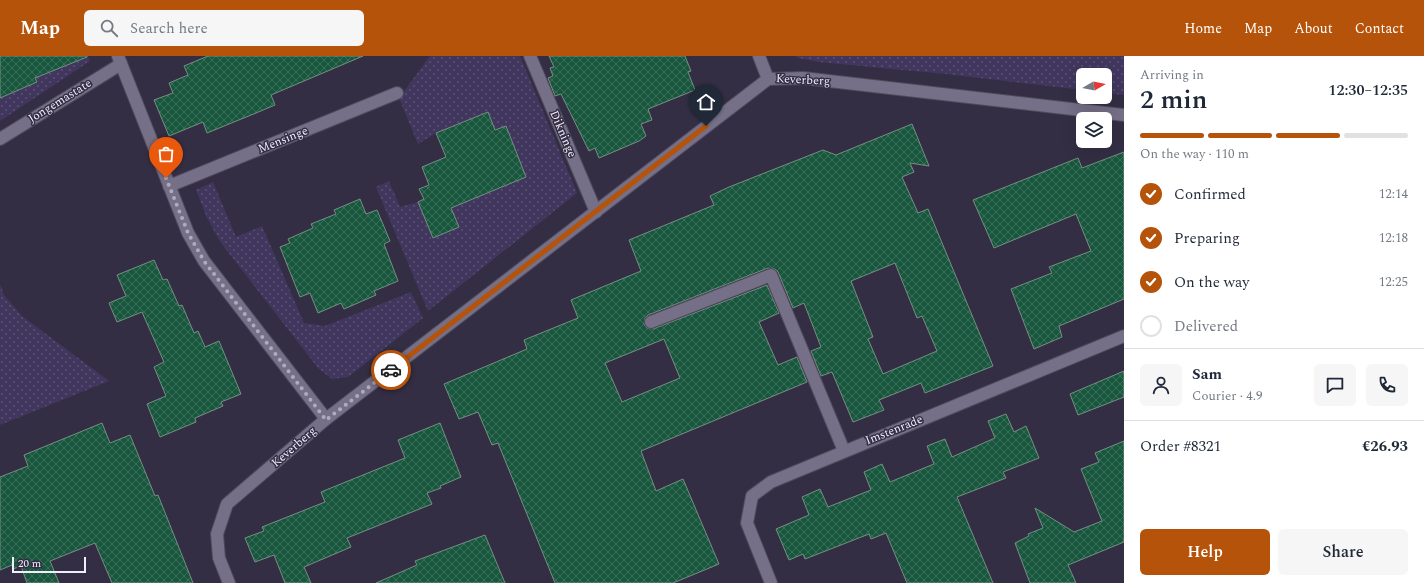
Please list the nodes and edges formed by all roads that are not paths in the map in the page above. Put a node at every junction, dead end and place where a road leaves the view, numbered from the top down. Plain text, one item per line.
1 (530, 56) edge
2 (759, 56) edge
3 (119, 60) edge
4 (768, 79) junction
5 (397, 93) dead end
6 (1124, 115) edge
7 (0, 139) edge
8 (170, 186) junction
9 (596, 212) junction
10 (651, 322) dead end
11 (1124, 336) edge
12 (326, 420) junction
13 (844, 451) junction
14 (767, 582) edge
15 (229, 583) edge

1 - 9 street, Dikninge
2 - 4 street
3 - 7 street, Jongemastate
3 - 8 street, Jongemastate
4 - 6 street, Keverberg
4 - 9 street, Keverberg
5 - 8 street, Mensinge
8 - 12 street, Jongemastate
9 - 12 street, Keverberg
10 - 13 street
11 - 13 street, Imstenrade
12 - 15 street, Keverberg
13 - 14 street, Imstenrade

